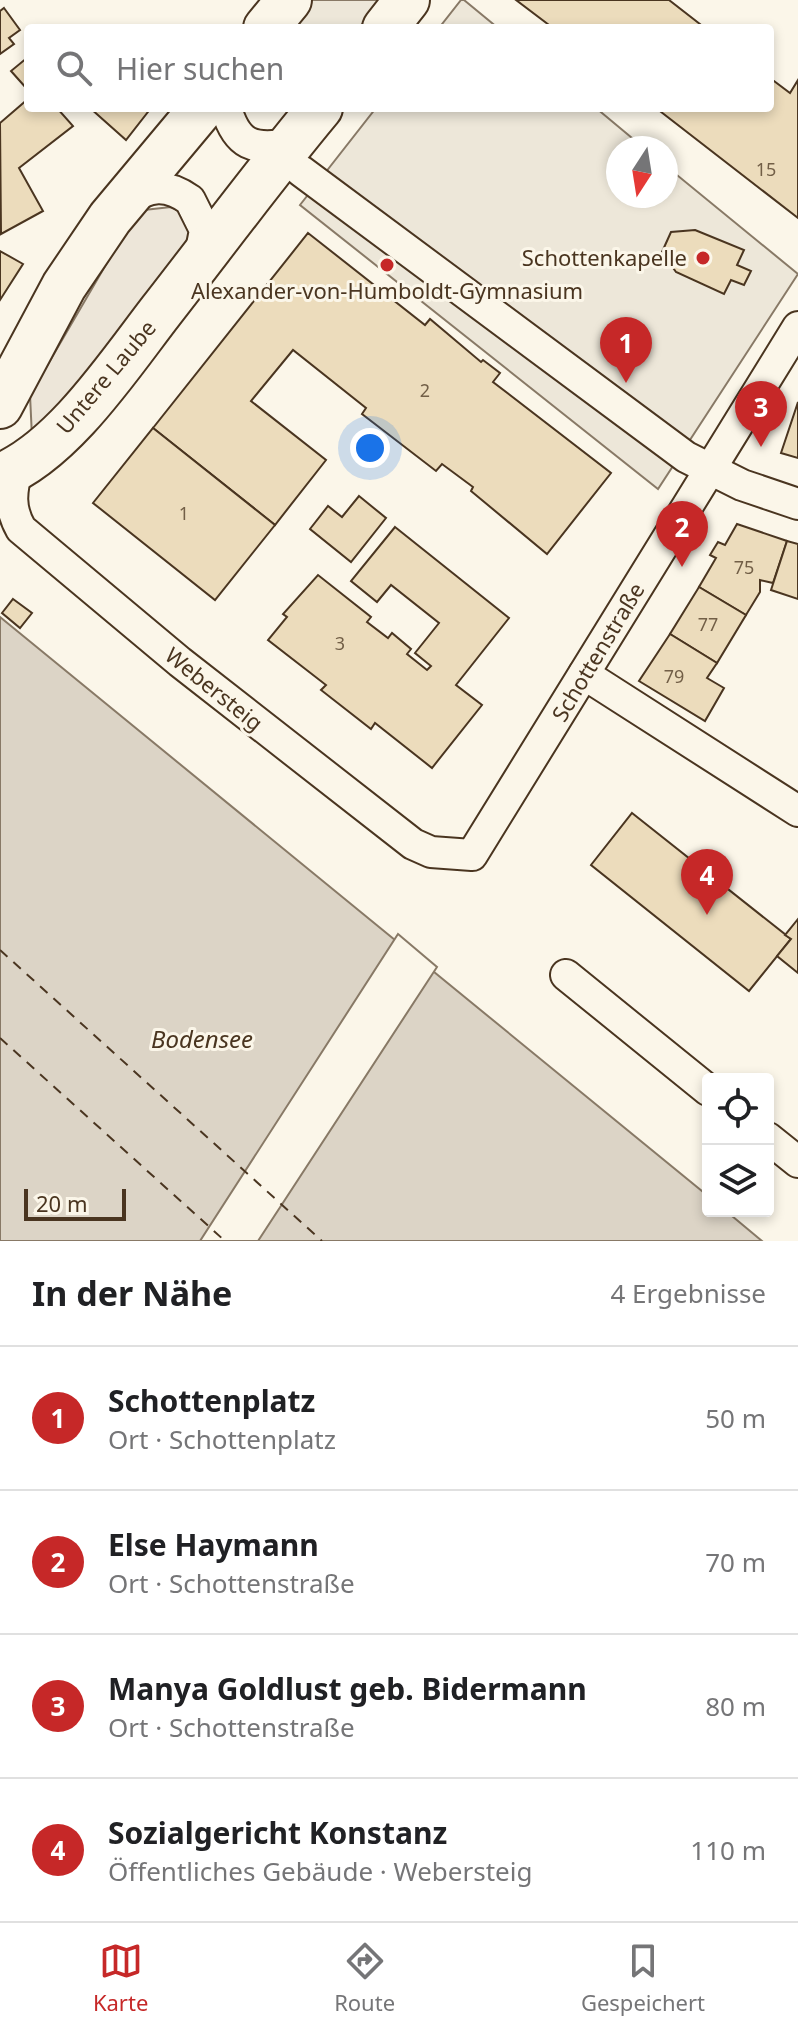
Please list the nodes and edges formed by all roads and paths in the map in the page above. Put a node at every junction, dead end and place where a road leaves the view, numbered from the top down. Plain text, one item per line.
1 (289, 0) edge
2 (407, 0) edge
3 (269, 24) edge
4 (388, 24) edge
5 (199, 112) edge
6 (227, 112) edge
7 (318, 112) edge
8 (296, 158) junction
9 (110, 218) junction
10 (199, 263) junction
11 (798, 327) edge
12 (0, 406) edge
13 (709, 471) junction
14 (8, 472) edge
15 (798, 504) edge
16 (584, 674) junction
17 (798, 811) edge
18 (472, 855) joint
19 (566, 975) dead end
20 (702, 1085) edge
21 (774, 1143) edge
22 (798, 1162) edge

1 - 3 main road
2 - 4 main road
5 - 9 main road
6 - 8 street
7 - 8 main road, Untere Laube
8 - 10 main road, Untere Laube
8 - 13 street
9 - 10 street
9 - 12 main road
10 - 14 main road, Untere Laube
11 - 13 street, Schottenstraße
13 - 15 street
13 - 16 street, Schottenstraße
14 - 18 street, Webersteig
16 - 17 street
16 - 18 street, Schottenstraße
19 - 20 street
21 - 22 street

